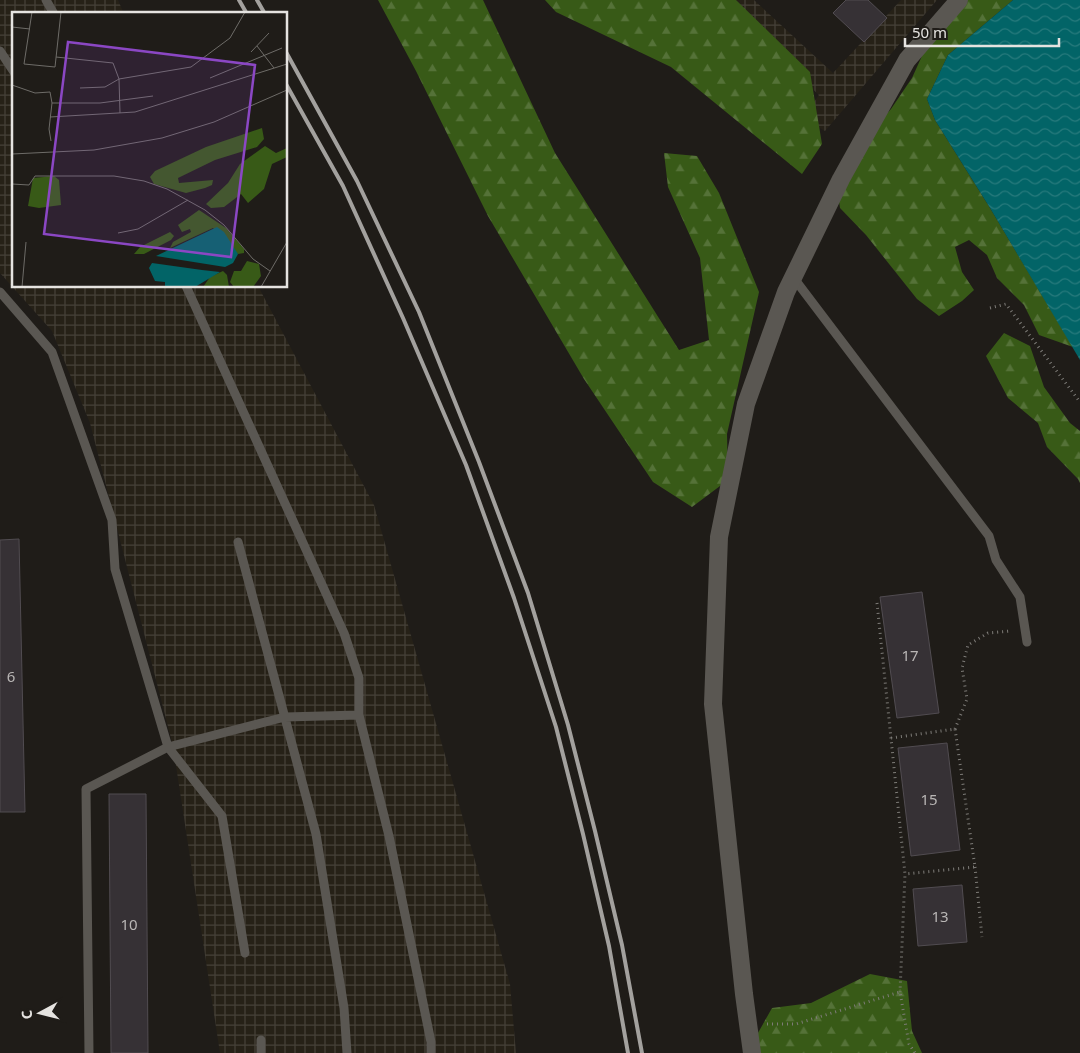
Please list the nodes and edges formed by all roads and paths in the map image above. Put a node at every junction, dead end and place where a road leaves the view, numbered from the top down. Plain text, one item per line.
1 (46, 0) edge
2 (959, 0) edge
3 (53, 12) edge
4 (0, 51) edge
5 (12, 69) edge
6 (793, 277) junction
7 (187, 288) edge
8 (0, 292) edge
9 (990, 308) dead end
10 (1080, 402) edge
11 (238, 542) dead end
12 (876, 603) dead end
13 (1025, 629) junction
14 (1027, 642) dead end
15 (359, 715) junction
16 (285, 717) junction
17 (956, 729) junction
18 (891, 738) junction
19 (168, 747) junction
20 (975, 867) junction
21 (905, 874) junction
22 (982, 937) dead end
23 (245, 953) dead end
24 (900, 992) junction
25 (748, 1024) junction
26 (261, 1040) dead end
27 (89, 1053) edge
28 (261, 1053) edge
29 (347, 1053) edge
30 (431, 1053) edge
31 (752, 1053) edge
32 (915, 1053) edge

1 - 3 lane
2 - 6 street
4 - 5 lane
6 - 13 lane
6 - 25 street
7 - 15 lane
8 - 19 lane
9 - 10 path
11 - 16 lane
12 - 18 path
13 - 14 lane
13 - 17 path
15 - 16 lane
15 - 30 lane
16 - 19 lane
16 - 29 lane
17 - 18 path
17 - 20 path
18 - 21 path
19 - 23 lane
19 - 27 lane
20 - 21 path
20 - 22 path
21 - 24 path
24 - 25 path
24 - 32 path
25 - 31 street
26 - 28 lane

